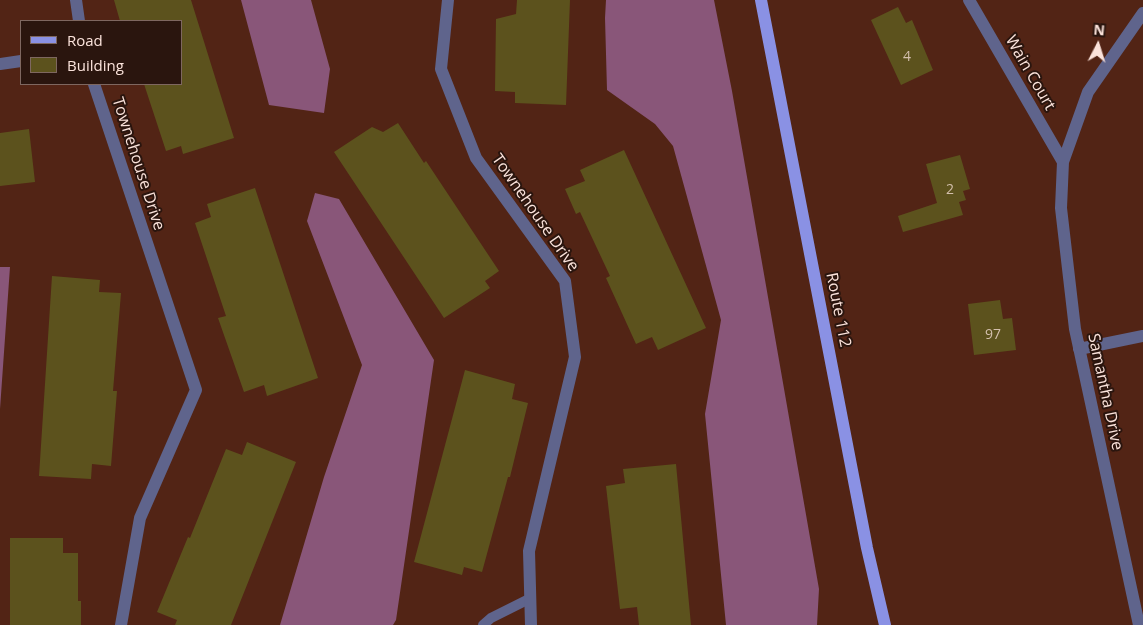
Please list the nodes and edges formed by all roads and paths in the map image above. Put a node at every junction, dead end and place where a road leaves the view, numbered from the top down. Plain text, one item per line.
1 (76, 0) edge
2 (448, 0) edge
3 (761, 0) edge
4 (969, 0) edge
5 (1143, 13) edge
6 (79, 20) edge
7 (20, 61) edge
8 (0, 64) edge
9 (94, 85) edge
10 (1063, 162) junction
11 (1143, 336) edge
12 (1078, 349) junction
13 (531, 598) junction
14 (121, 625) edge
15 (483, 625) edge
16 (531, 625) edge
17 (885, 625) edge
18 (1139, 625) edge

1 - 6 street
2 - 13 street, Townehouse Drive
3 - 17 main road, Route 112
4 - 10 street, Wain Court
5 - 10 street, Samantha Drive
7 - 8 street
9 - 14 street, Townehouse Drive
10 - 12 street, Samantha Drive
11 - 12 street
12 - 18 street, Samantha Drive
13 - 15 lane
13 - 16 street, Townehouse Drive

